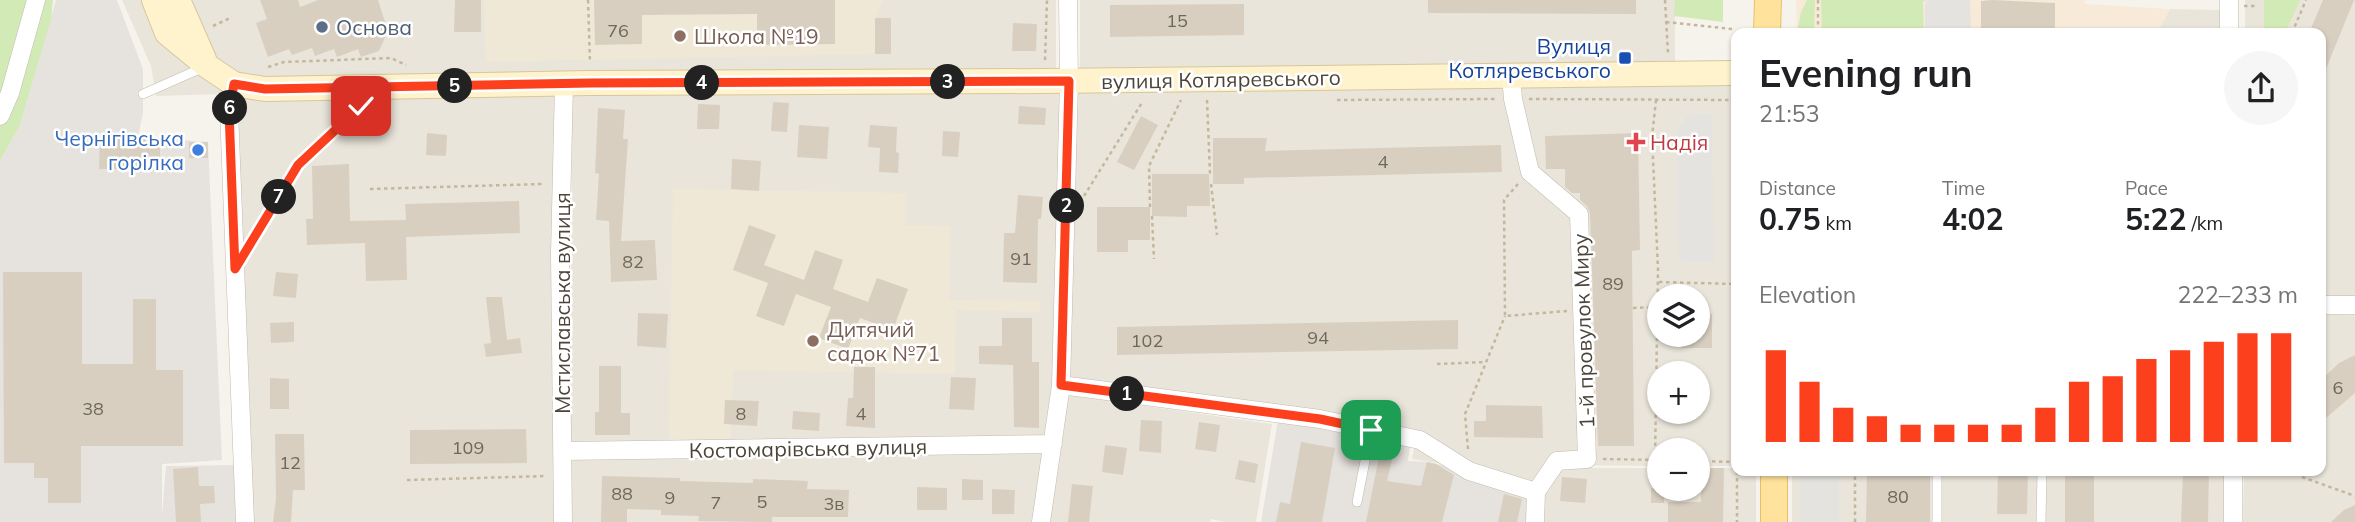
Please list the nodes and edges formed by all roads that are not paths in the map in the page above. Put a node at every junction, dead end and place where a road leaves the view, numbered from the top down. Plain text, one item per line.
1 (36, 0) edge
2 (153, 0) edge
3 (178, 0) edge
4 (1068, 0) edge
5 (1768, 0) edge
6 (2229, 0) edge
7 (1768, 28) edge
8 (2229, 28) edge
9 (207, 66) junction
10 (1731, 73) edge
11 (1069, 81) junction
12 (234, 84) junction
13 (564, 84) junction
14 (1512, 87) junction
15 (143, 94) dead end
16 (0, 116) edge
17 (2326, 305) edge
18 (2355, 305) edge
19 (1061, 385) junction
20 (1371, 430) junction
21 (1053, 444) junction
22 (563, 451) junction
23 (1774, 476) edge
24 (1937, 476) edge
25 (2042, 476) edge
26 (2233, 476) edge
27 (1536, 492) junction
28 (1357, 502) dead end
29 (245, 522) edge
30 (563, 522) edge
31 (1041, 522) edge
32 (1535, 522) edge
33 (1774, 522) edge
34 (1937, 522) edge
35 (2041, 522) edge
36 (2233, 522) edge

1 - 16 street
2 - 9 street, вулиця Котляревського
3 - 9 street
4 - 11 street
5 - 7 main road
6 - 8 street
9 - 12 street, вулиця Котляревського
9 - 15 lane
10 - 14 street, вулиця Котляревського
11 - 13 street, вулиця Котляревського
11 - 14 street, вулиця Котляревського
11 - 19 street
12 - 13 street, вулиця Котляревського
12 - 29 street
13 - 22 street, Мстиславська вулиця
14 - 27 street, 1-й провулок Миру
17 - 18 street
19 - 20 street
19 - 21 street
20 - 27 street
20 - 28 lane
21 - 22 street, Костомарівська вулиця
21 - 31 street
22 - 30 street, Мстиславська вулиця
23 - 33 main road
24 - 34 lane
25 - 35 lane
26 - 36 street
27 - 32 street

